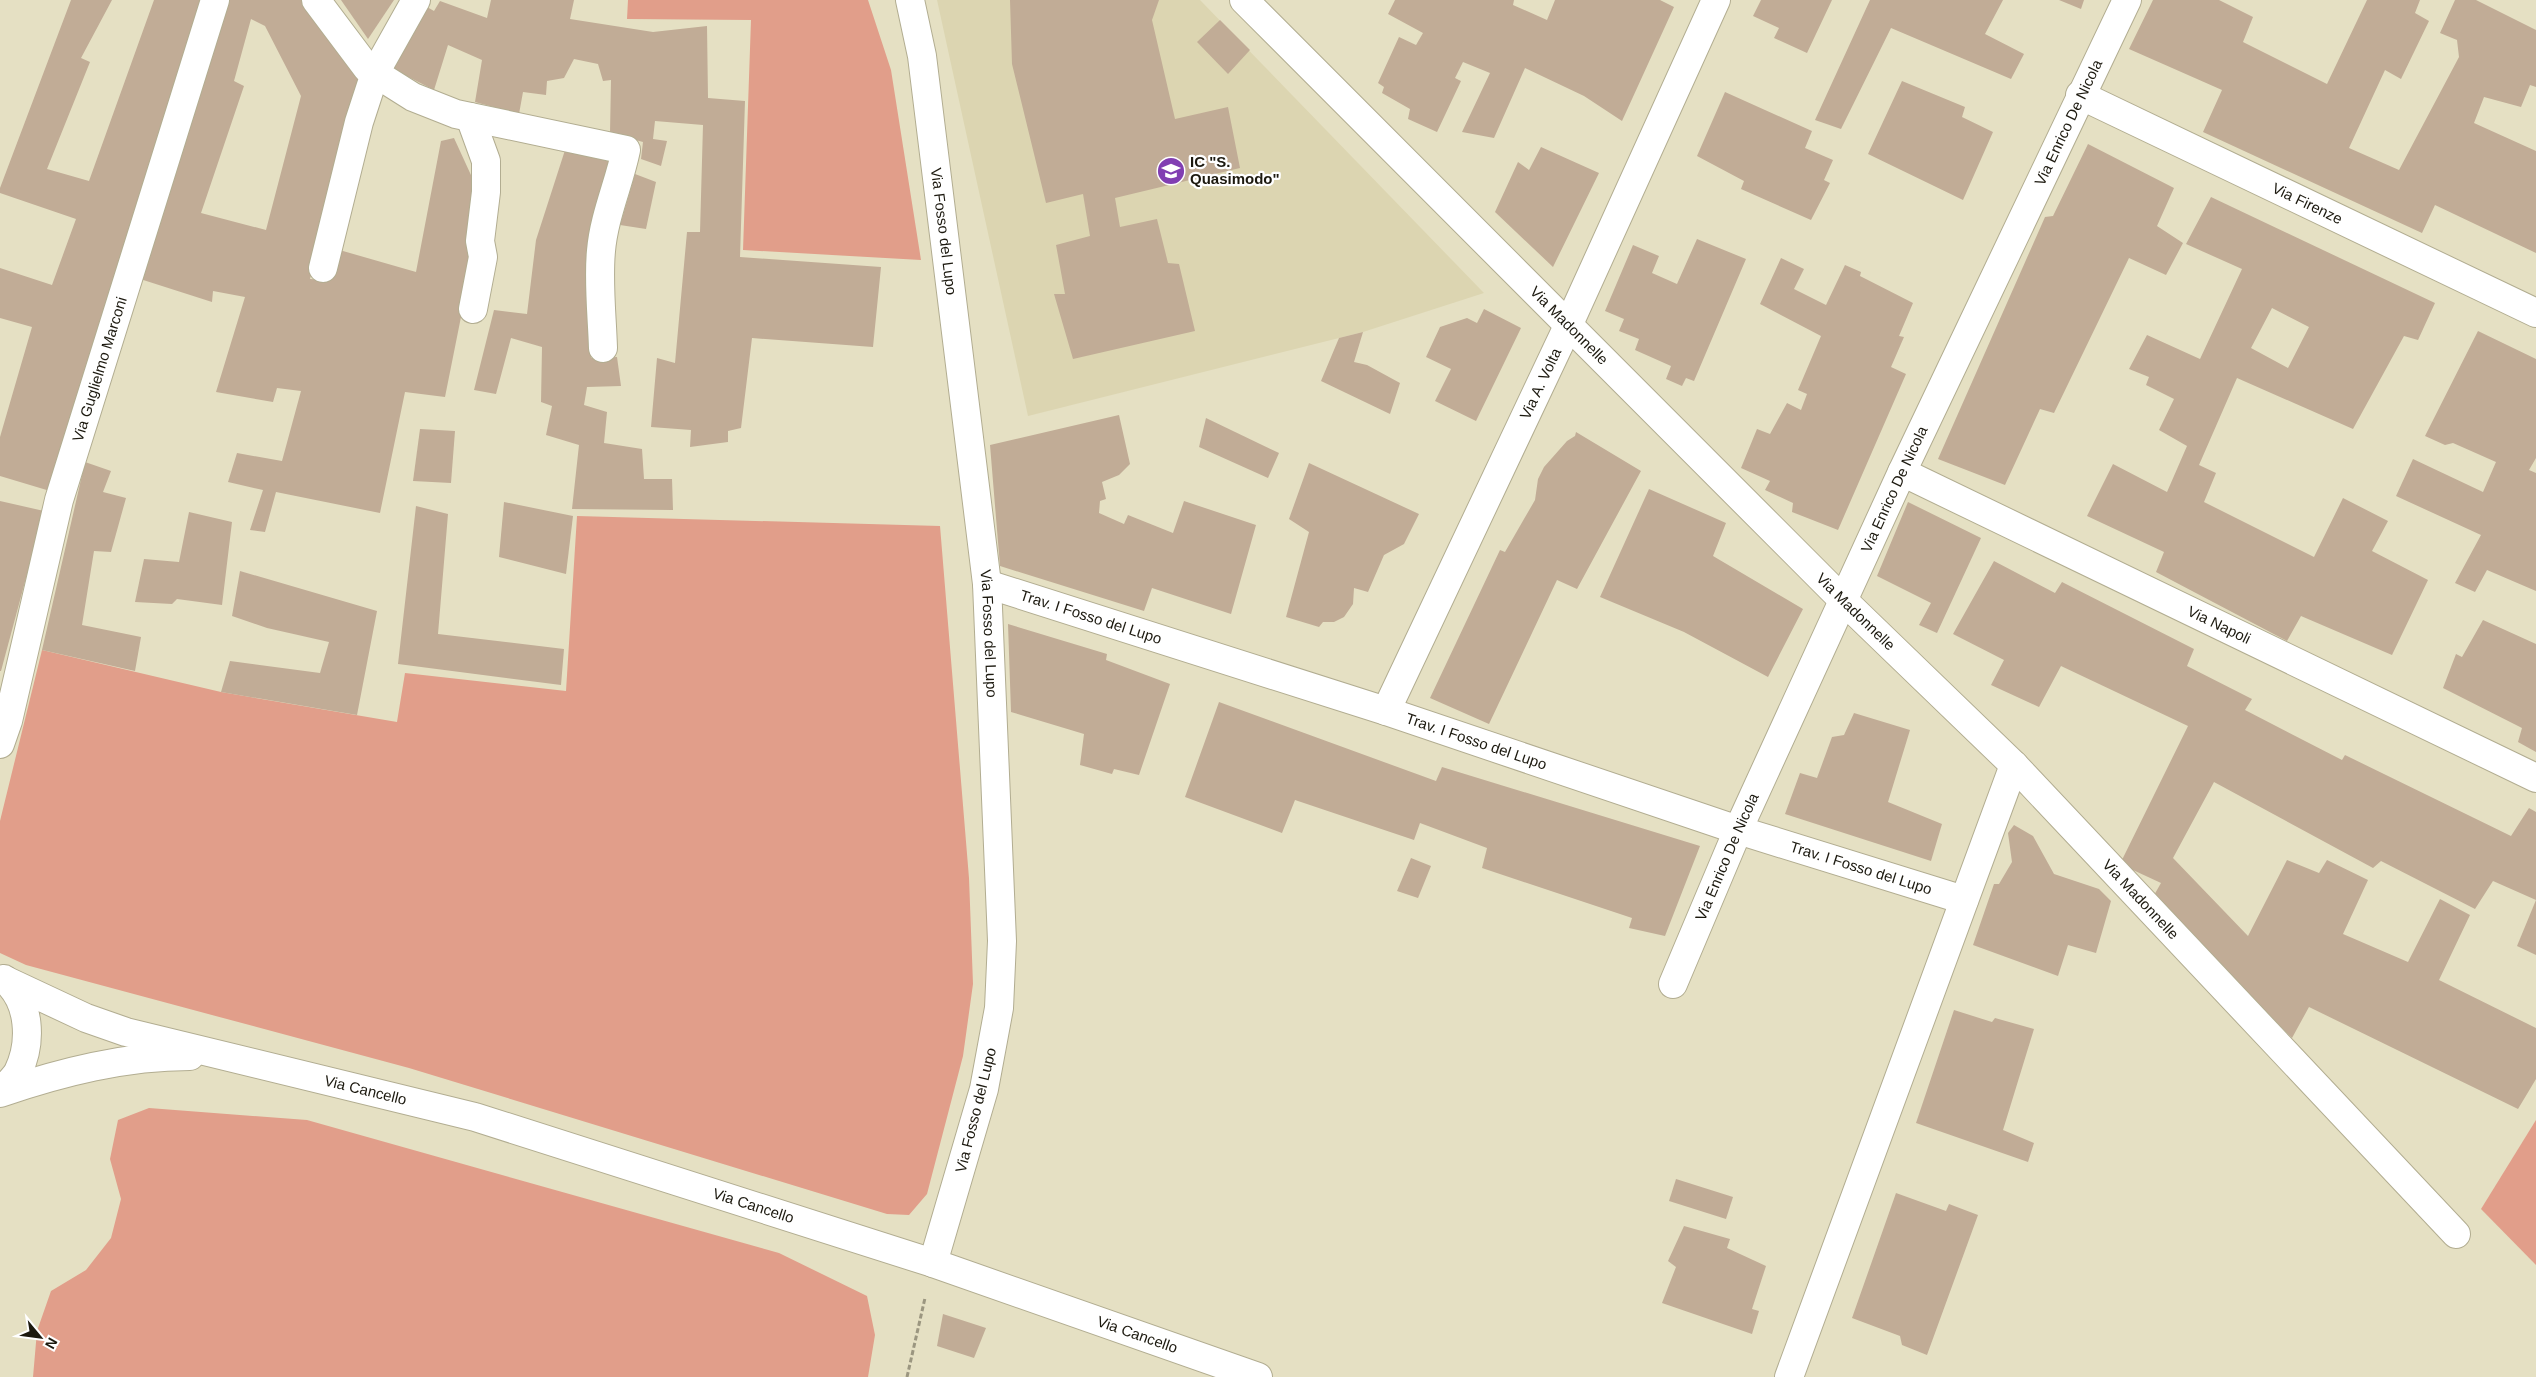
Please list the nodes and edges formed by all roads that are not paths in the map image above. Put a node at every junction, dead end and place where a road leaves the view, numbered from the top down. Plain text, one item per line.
1 (215, 0) edge
2 (316, 0) edge
3 (416, 0) edge
4 (910, 0) edge
5 (1244, 0) edge
6 (1716, 0) edge
7 (2127, 0) edge
8 (375, 73) junction
9 (2080, 95) junction
10 (470, 117) junction
11 (323, 268) dead end
12 (473, 309) dead end
13 (2536, 313) edge
14 (1568, 326) junction
15 (603, 348) dead end
16 (1902, 472) junction
17 (987, 584) junction
18 (1844, 601) junction
19 (1386, 711) junction
20 (0, 744) edge
21 (2014, 766) junction
22 (2536, 778) edge
23 (1738, 830) junction
24 (1964, 900) junction
25 (3, 978) edge
26 (1674, 984) dead end
27 (242, 1060) junction
28 (0, 1092) edge
29 (2456, 1234) dead end
30 (933, 1263) junction
31 (1258, 1377) edge
32 (1789, 1377) edge

1 - 20 street, Via Guglielmo Marconi
2 - 8 street
3 - 8 street
4 - 17 street, Via Fosso del Lupo
5 - 14 street, Via Madonnelle
6 - 14 street, Via A. Volta
7 - 9 street, Via Enrico De Nicola
8 - 10 street
8 - 11 street
9 - 13 street, Via Firenze
9 - 16 street, Via Enrico De Nicola
10 - 12 street
10 - 15 street
14 - 18 street, Via Madonnelle
14 - 19 street, Via A. Volta
16 - 18 street, Via Enrico De Nicola
16 - 22 street, Via Napoli
17 - 19 street, Trav. I Fosso del Lupo
17 - 30 street, Via Fosso del Lupo
18 - 21 street, Via Madonnelle
18 - 23 street, Via Enrico De Nicola
19 - 23 street, Trav. I Fosso del Lupo
21 - 24 street
21 - 29 street, Via Madonnelle
23 - 24 street, Trav. I Fosso del Lupo
23 - 26 street, Via Enrico De Nicola
24 - 32 street
25 - 27 street
25 - 28 street
27 - 28 street
27 - 30 street, Via Cancello
30 - 31 street, Via Cancello

